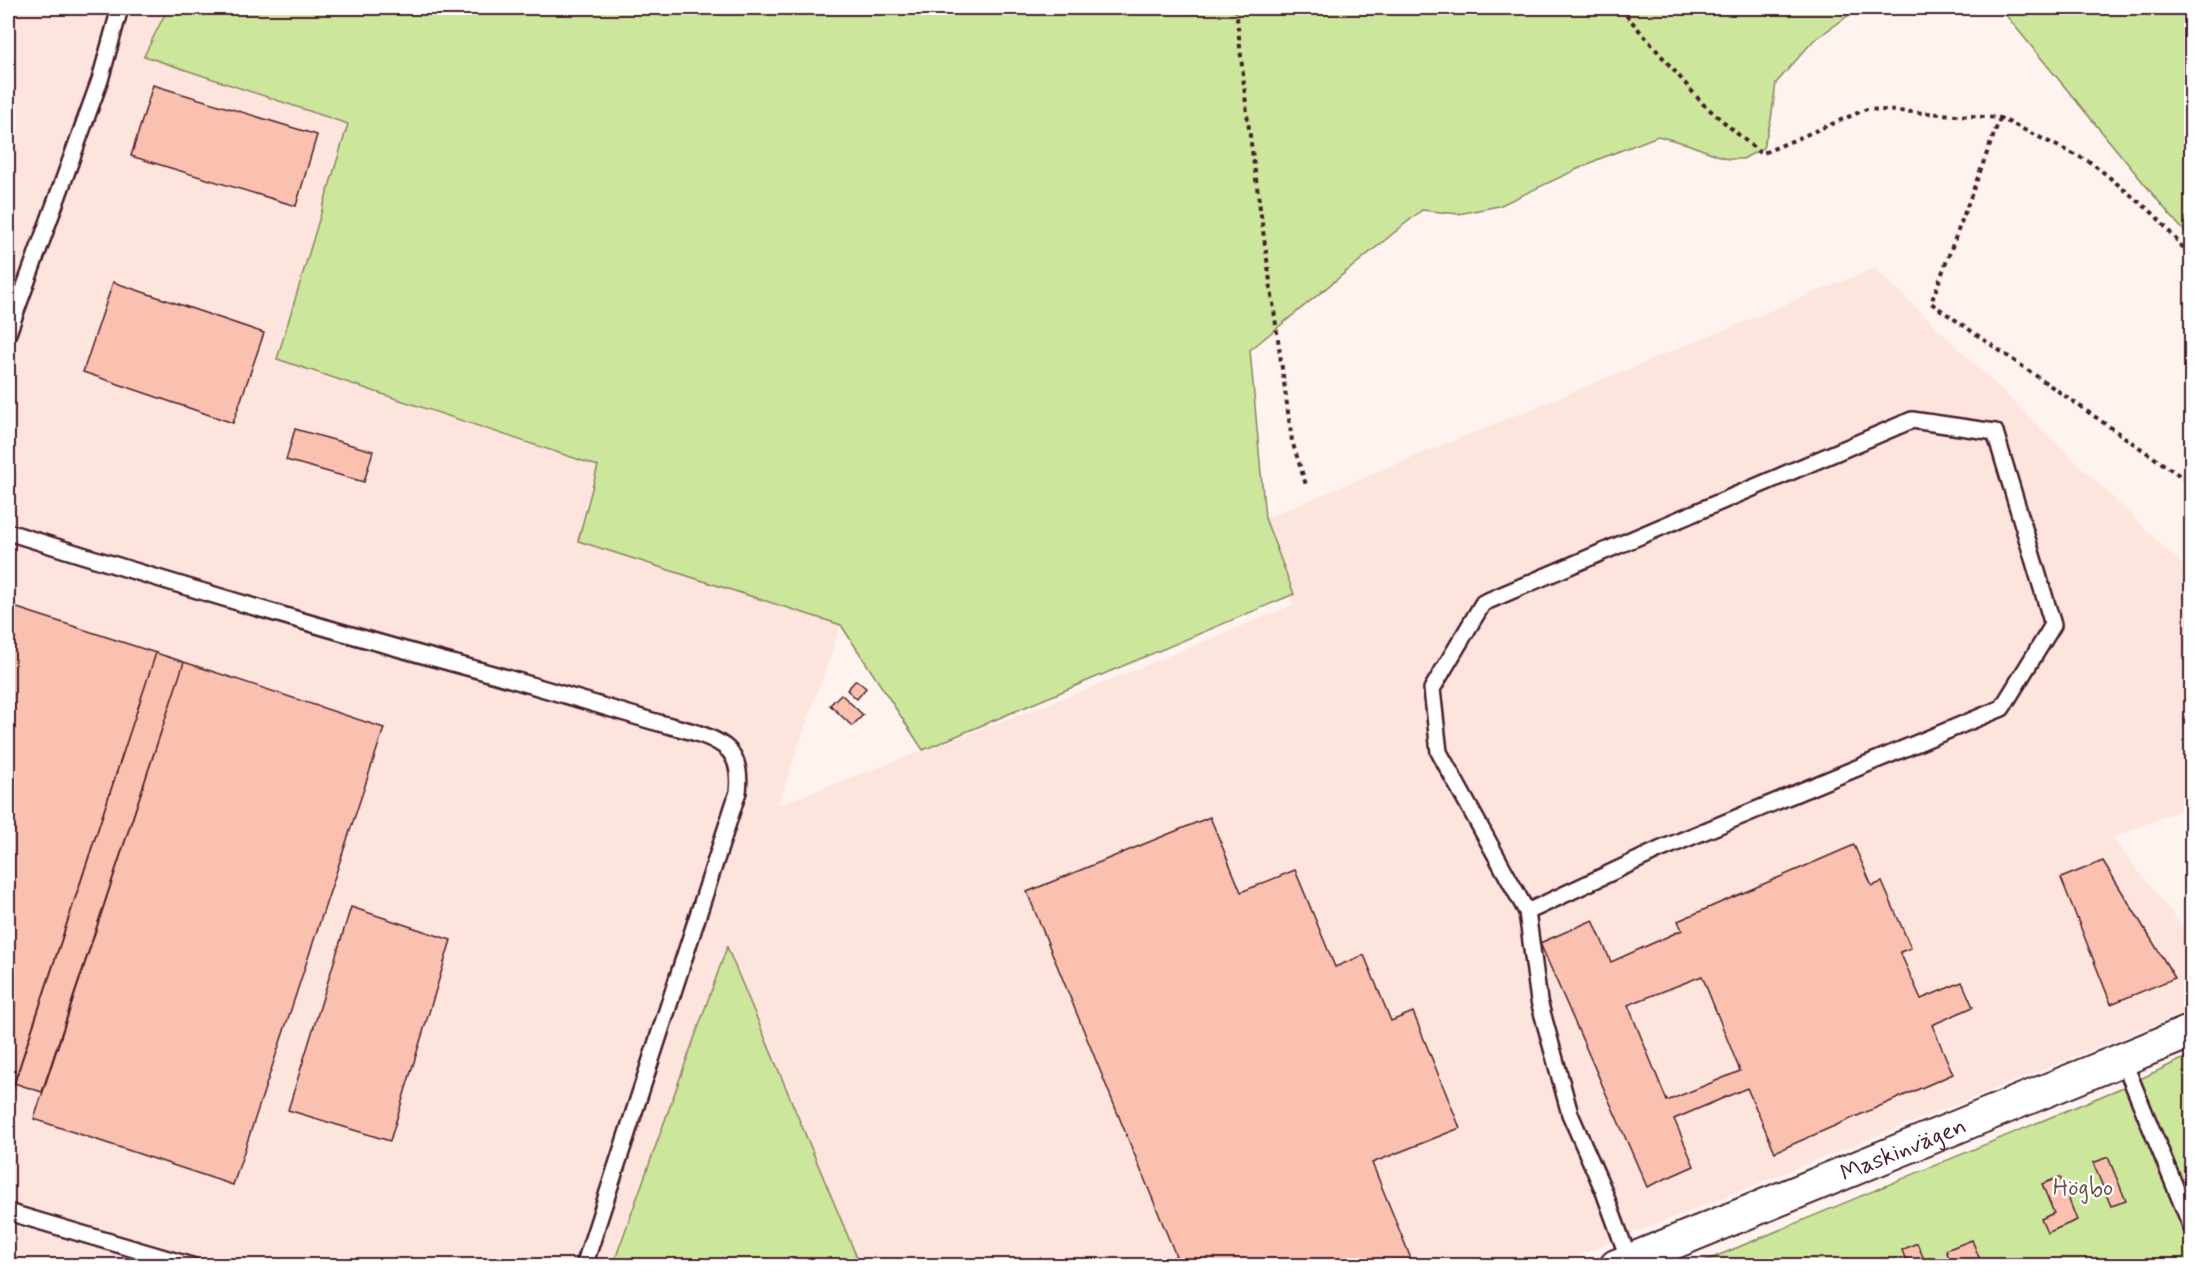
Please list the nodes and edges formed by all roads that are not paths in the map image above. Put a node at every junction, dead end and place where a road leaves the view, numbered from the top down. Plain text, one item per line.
1 (120, 8) edge
2 (8, 333) edge
3 (8, 532) edge
4 (1527, 912) junction
5 (2192, 1031) edge
6 (2123, 1060) junction
7 (8, 1212) edge
8 (2192, 1228) edge
9 (1625, 1264) edge
10 (192, 1266) edge
11 (584, 1266) edge

1 - 2 lane
3 - 11 lane
4 - 4 lane
4 - 9 lane
5 - 6 street, Maskinvägen
6 - 8 lane
6 - 9 street, Maskinvägen
7 - 10 lane

